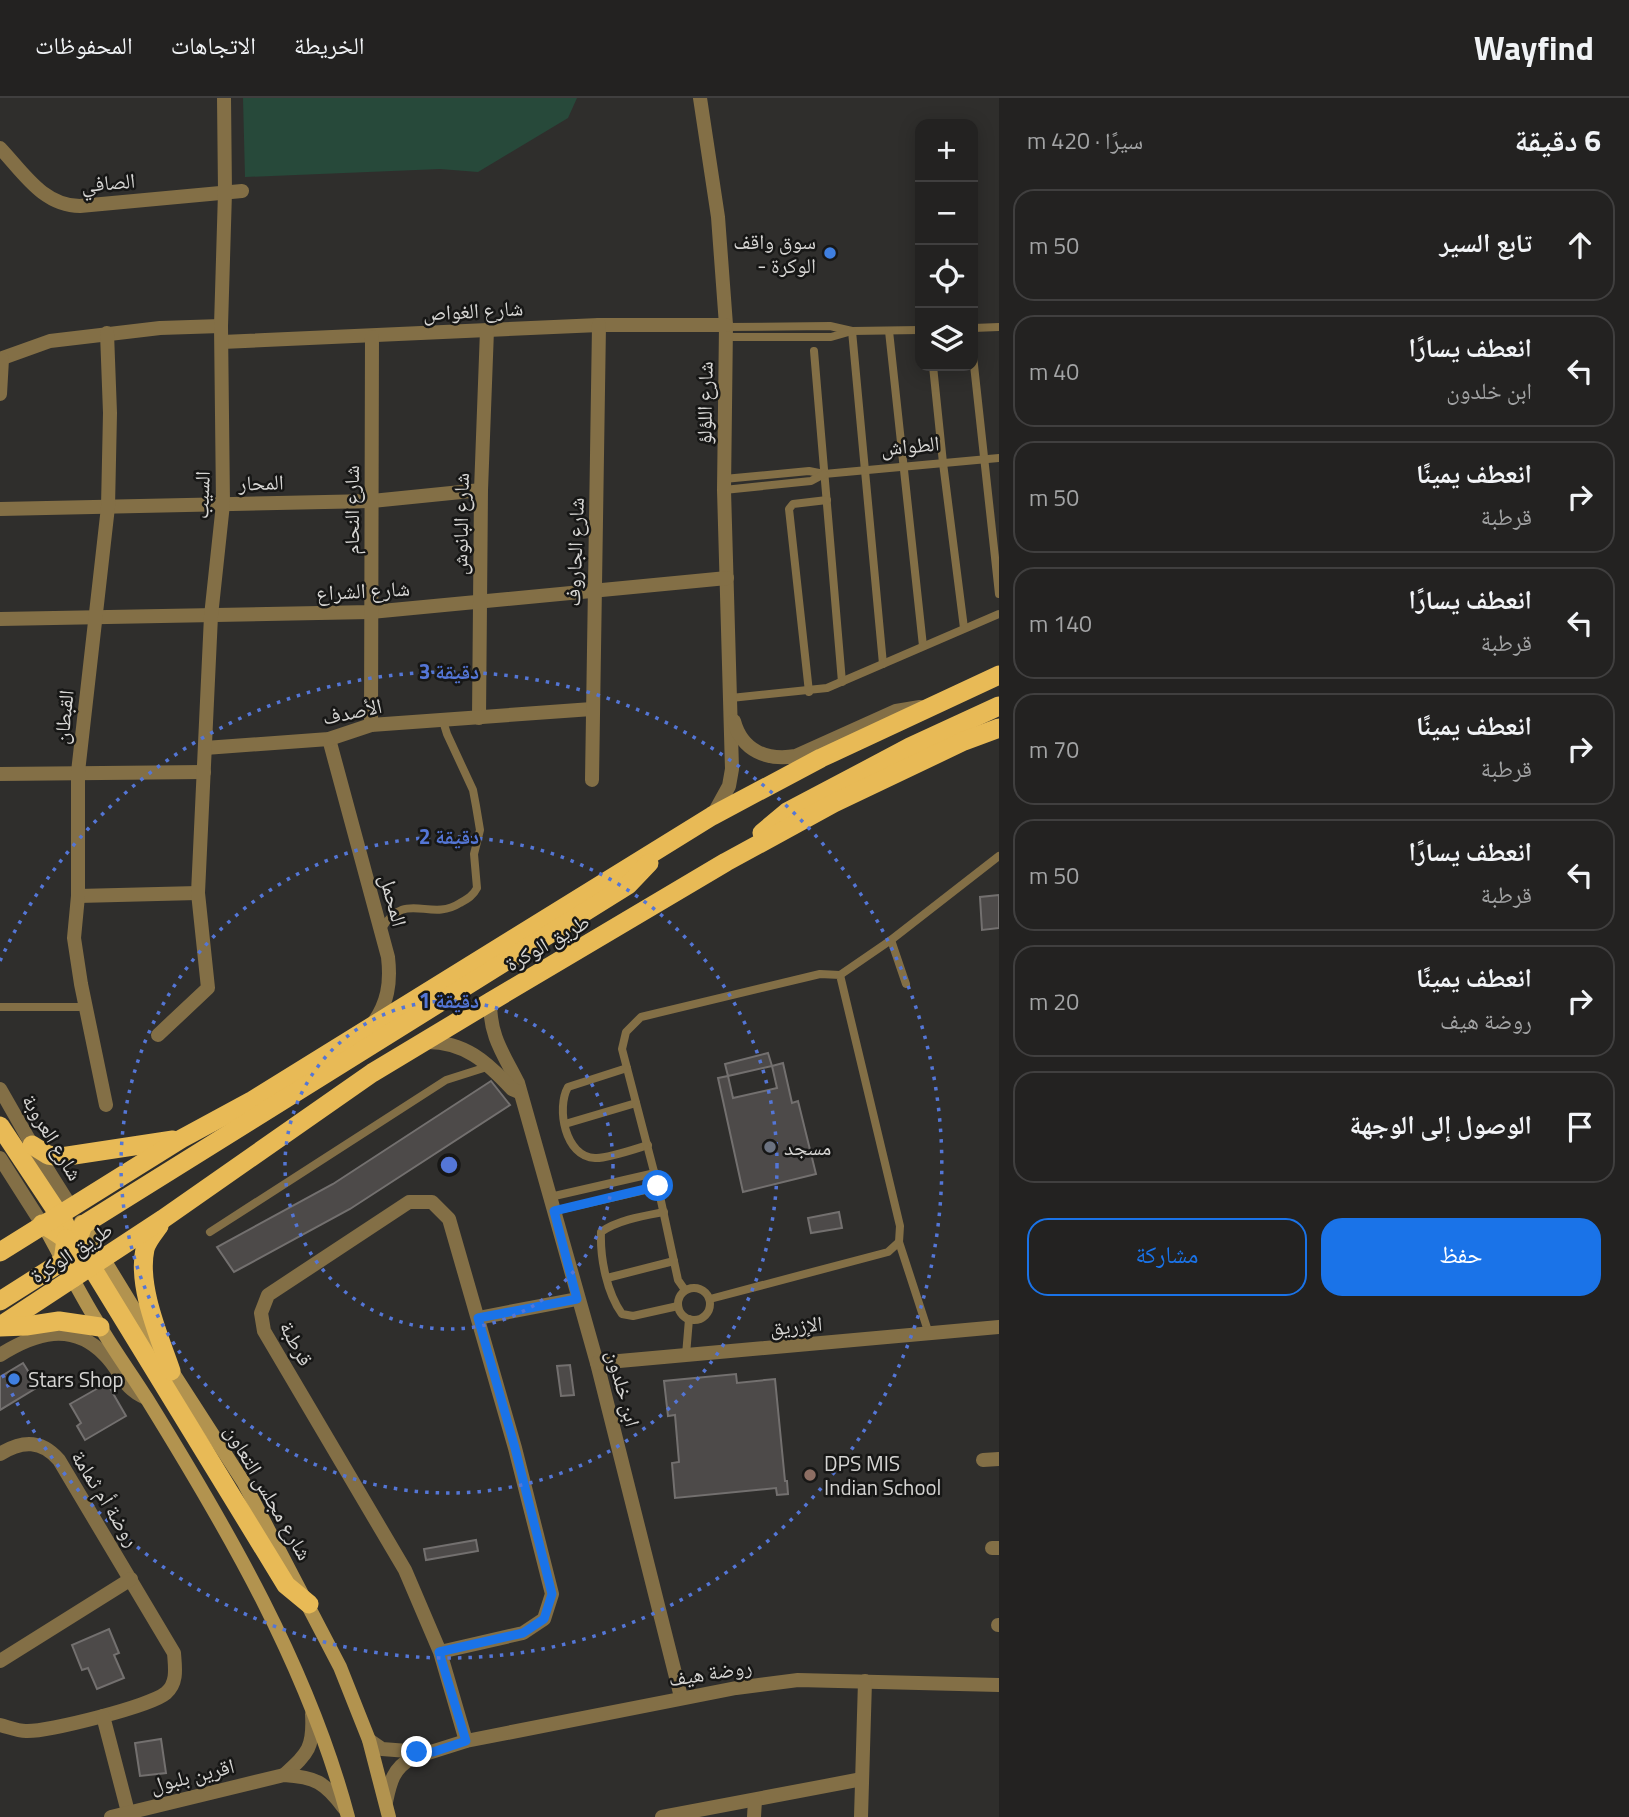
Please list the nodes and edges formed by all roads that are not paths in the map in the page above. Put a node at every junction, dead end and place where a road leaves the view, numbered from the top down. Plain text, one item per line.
1 (224, 98) edge
2 (700, 98) edge
3 (0, 148) edge
4 (242, 191) dead end
5 (225, 192) junction
6 (599, 325) junction
7 (221, 326) junction
8 (999, 327) edge
9 (978, 328) edge
10 (487, 330) junction
11 (726, 330) junction
12 (915, 330) edge
13 (852, 331) junction
14 (889, 331) junction
15 (107, 333) junction
16 (372, 337) junction
17 (222, 342) junction
18 (814, 351) dead end
19 (1, 359) edge
20 (934, 371) edge
21 (974, 371) edge
22 (0, 394) edge
23 (999, 458) edge
24 (982, 459) junction
25 (943, 463) junction
26 (903, 467) junction
27 (865, 471) junction
28 (824, 474) junction
29 (724, 485) junction
30 (481, 490) junction
31 (372, 500) junction
32 (827, 500) junction
33 (223, 505) junction
34 (108, 507) junction
35 (0, 509) edge
36 (727, 578) junction
37 (593, 591) junction
38 (999, 594) edge
39 (480, 603) junction
40 (371, 612) junction
41 (999, 614) edge
42 (211, 616) junction
43 (95, 618) junction
44 (0, 619) edge
45 (964, 628) junction
46 (923, 646) junction
47 (883, 664) junction
48 (999, 665) edge
49 (992, 678) edge
50 (842, 682) junction
51 (809, 691) junction
52 (732, 704) junction
53 (932, 705) junction
54 (999, 706) edge
55 (592, 709) junction
56 (479, 719) junction
57 (443, 721) junction
58 (371, 725) junction
59 (999, 728) edge
60 (328, 739) junction
61 (205, 748) junction
62 (78, 772) junction
63 (204, 772) junction
64 (0, 774) edge
65 (592, 780) dead end
66 (712, 816) junction
67 (671, 841) junction
68 (999, 856) edge
69 (726, 862) junction
70 (198, 893) junction
71 (78, 896) junction
72 (381, 930) junction
73 (891, 940) junction
74 (840, 975) junction
75 (906, 984) dead end
76 (490, 1002) junction
77 (0, 1007) edge
78 (85, 1007) junction
79 (369, 1028) junction
80 (158, 1035) dead end
81 (423, 1042) junction
82 (490, 1066) junction
83 (627, 1068) junction
84 (0, 1089) edge
85 (519, 1092) junction
86 (636, 1102) junction
87 (106, 1105) dead end
88 (565, 1124) junction
89 (0, 1126) edge
90 (181, 1139) junction
91 (32, 1145) junction
92 (648, 1145) junction
93 (0, 1158) edge
94 (655, 1172) junction
95 (658, 1186) junction
96 (552, 1204) junction
97 (664, 1212) junction
98 (163, 1219) junction
99 (209, 1232) dead end
100 (68, 1236) junction
101 (899, 1241) junction
102 (0, 1252) edge
103 (674, 1261) junction
104 (97, 1262) junction
105 (607, 1278) junction
106 (685, 1290) junction
107 (577, 1299) junction
108 (710, 1299) junction
109 (0, 1301) edge
110 (678, 1306) junction
111 (478, 1318) junction
112 (689, 1319) junction
113 (999, 1326) edge
114 (0, 1327) edge
115 (100, 1327) junction
116 (929, 1334) junction
117 (0, 1355) edge
118 (686, 1356) junction
119 (597, 1363) junction
120 (171, 1371) junction
121 (146, 1398) junction
122 (0, 1454) edge
123 (999, 1458) edge
124 (983, 1460) dead end
125 (131, 1579) junction
126 (309, 1604) junction
127 (439, 1652) junction
128 (0, 1661) edge
129 (865, 1681) junction
130 (999, 1685) edge
131 (681, 1697) junction
132 (312, 1705) junction
133 (103, 1716) junction
134 (0, 1725) edge
135 (369, 1740) junction
136 (466, 1741) junction
137 (433, 1752) junction
138 (284, 1775) junction
139 (862, 1779) junction
140 (755, 1800) junction
141 (386, 1802) junction
142 (128, 1812) junction
143 (348, 1815) edge
144 (111, 1817) edge
145 (389, 1817) edge
146 (662, 1817) edge
147 (754, 1817) edge
148 (862, 1817) edge

1 - 5 street, السيب
2 - 11 street, شارع اللؤلؤ
3 - 5 street, الصافي
4 - 5 street, الصافي
5 - 7 street, السيب
6 - 10 street, شارع الغواص
6 - 11 street, شارع الغواص
6 - 37 street, شارع الجاروف
7 - 15 street
7 - 17 street, السيب
8 - 9 lane
10 - 16 street, شارع الغواص
10 - 30 street, شارع البانوش
11 - 13 lane
11 - 29 street, شارع اللؤلؤ
12 - 14 lane
13 - 14 lane
13 - 27 lane
14 - 26 lane
15 - 19 street
15 - 34 street, القبطان
16 - 17 street, شارع الغواص
16 - 31 street, شارع النحام
17 - 33 street, السيب
18 - 28 lane
19 - 22 street
20 - 25 lane
21 - 24 lane
23 - 24 lane, الطواش
24 - 25 lane, الطواش
24 - 38 lane
25 - 26 lane, الطواش
25 - 45 lane
26 - 27 lane, الطواش
26 - 46 lane
27 - 28 lane, الطواش
27 - 47 lane
28 - 29 lane, الطواش
28 - 32 lane
29 - 36 street, شارع اللؤلؤ
30 - 31 street, المحار
30 - 39 street, شارع البانوش
31 - 33 street, المحار
31 - 40 street, شارع النحام
32 - 50 lane
32 - 51 lane
33 - 34 street, المحار
33 - 42 street, السيب
34 - 35 street, المحار
34 - 43 street, القبطان
36 - 37 street, شارع الشراع
36 - 52 street, شارع اللؤلؤ
37 - 39 street, شارع الشراع
37 - 55 street, شارع الجاروف
39 - 40 street, شارع الشراع
39 - 56 street, شارع البانوش
40 - 42 street, شارع الشراع
40 - 58 street, شارع النحام
41 - 45 lane
42 - 43 street, شارع الشراع
42 - 61 street, السيب
43 - 44 street, شارع الشراع
43 - 62 street, القبطان
45 - 46 lane
46 - 47 lane
47 - 50 lane
48 - 49 street
49 - 53 highway, طريق الوكرة
50 - 51 lane
51 - 52 lane
52 - 53 street, شارع اللؤلؤ
52 - 66 street, شارع اللؤلؤ
53 - 66 highway, طريق الوكرة
54 - 69 highway
55 - 56 street, الأصدف
55 - 65 street, شارع الجاروف
56 - 57 street, الأصدف
57 - 58 street, الأصدف
57 - 72 lane
58 - 60 street, الأصدف
59 - 69 highway, طريق الوكرة
60 - 61 street, الأصدف
60 - 72 street, المحمل
61 - 63 street, السيب
62 - 63 street
62 - 64 street
62 - 71 street, القبطان
63 - 70 street, السيب
66 - 67 highway, طريق الوكرة
67 - 79 highway, طريق الوكرة
67 - 100 highway
68 - 73 lane
69 - 76 highway, طريق الوكرة
70 - 71 street
70 - 80 street, السيب
71 - 78 street, القبطان
72 - 79 street, المحمل
73 - 74 lane
73 - 75 lane
74 - 83 lane
74 - 101 lane
76 - 81 highway, طريق الوكرة
76 - 85 street, ابن خلدون
77 - 78 lane
78 - 87 street, القبطان
79 - 90 highway, طريق الوكرة
81 - 82 street
81 - 98 highway, طريق الوكرة
82 - 85 street
82 - 99 lane
83 - 86 lane
83 - 88 lane
84 - 91 street, شارع العروبة
85 - 96 street, ابن خلدون
86 - 88 lane
86 - 92 lane
88 - 92 lane
89 - 100 highway
90 - 91 highway
90 - 100 highway, طريق الوكرة
91 - 100 street, شارع العروبة
92 - 94 lane
93 - 100 street
94 - 95 lane
94 - 96 lane
95 - 96 lane
95 - 97 lane
96 - 107 street, ابن خلدون
97 - 103 lane
97 - 105 lane
98 - 104 highway, طريق الوكرة
98 - 120 highway
100 - 102 highway, طريق الوكرة
100 - 104 highway, طريق الوكرة
100 - 104 highway
100 - 109 highway
100 - 114 highway, طريق الوكرة
100 - 115 main road
101 - 108 lane
101 - 116 lane
103 - 105 lane
103 - 106 lane
104 - 120 main road, شارع مجلس التعاون
104 - 126 highway
105 - 110 lane
106 - 108 lane
106 - 110 lane
107 - 111 street
107 - 119 street, ابن خلدون
108 - 112 lane
110 - 112 lane
111 - 127 street, قرطبة
111 - 127 street, قرطبة
112 - 118 lane
113 - 116 street, الإزريق
114 - 115 highway
115 - 121 main road
116 - 118 street, الإزريق
117 - 121 street
118 - 119 street, الإزريق
119 - 131 street, ابن خلدون
120 - 126 main road, شارع مجلس التعاون
121 - 132 main road
122 - 125 street, روضة أم ثمامة
123 - 124 street
125 - 128 street, روضة أم ثمامة
125 - 133 street, روضة أم ثمامة
126 - 135 main road, شارع مجلس التعاون
127 - 136 street, قرطبة
129 - 130 street, روضة هيف
129 - 131 street, روضة هيف
129 - 139 street
131 - 136 street, روضة هيف
132 - 138 street
132 - 143 main road
133 - 134 street, روضة أم ثمامة
133 - 142 street
135 - 137 street, روضة هيف
135 - 141 main road, شارع مجلس التعاون
136 - 137 street, روضة هيف
137 - 141 street, روضة هيف
138 - 142 street, اقرين بلبول
138 - 143 street, اقرين بلبول
139 - 140 street
139 - 148 street
140 - 146 street
140 - 147 street
141 - 145 main road, شارع مجلس التعاون
142 - 144 street, اقرين بلبول

